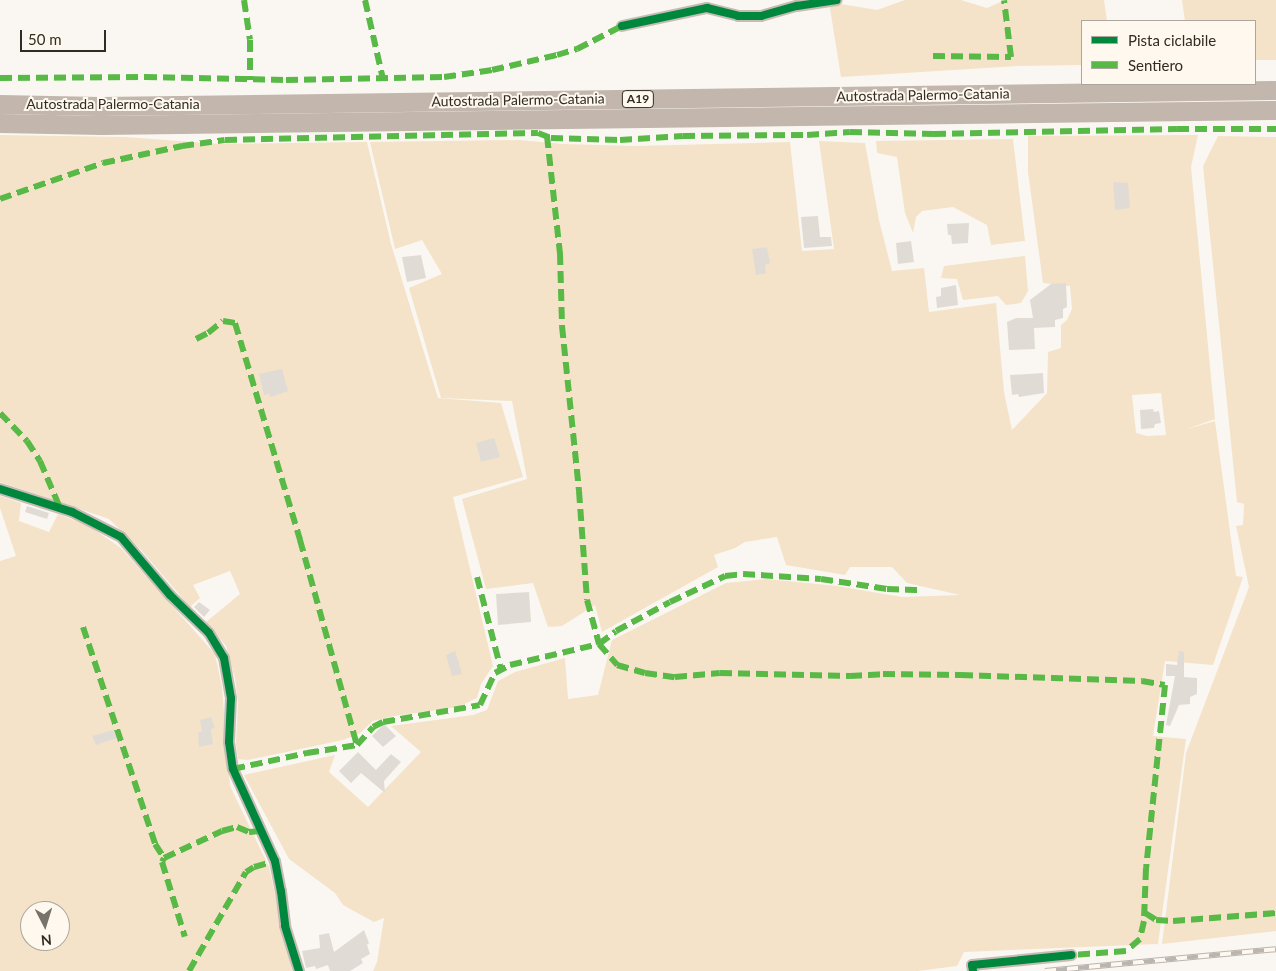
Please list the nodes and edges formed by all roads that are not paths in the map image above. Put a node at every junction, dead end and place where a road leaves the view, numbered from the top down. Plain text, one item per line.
1 (837, 0) edge
2 (622, 26) dead end
3 (1276, 90) edge
4 (0, 104) edge
5 (1276, 110) edge
6 (0, 123) edge
7 (0, 489) edge
8 (1072, 955) dead end
9 (299, 971) edge
10 (973, 971) edge

1 - 2 street
3 - 4 highway, Autostrada Palermo-Catania / A19
5 - 6 highway, Autostrada Palermo-Catania / A19
7 - 9 street
8 - 10 street

